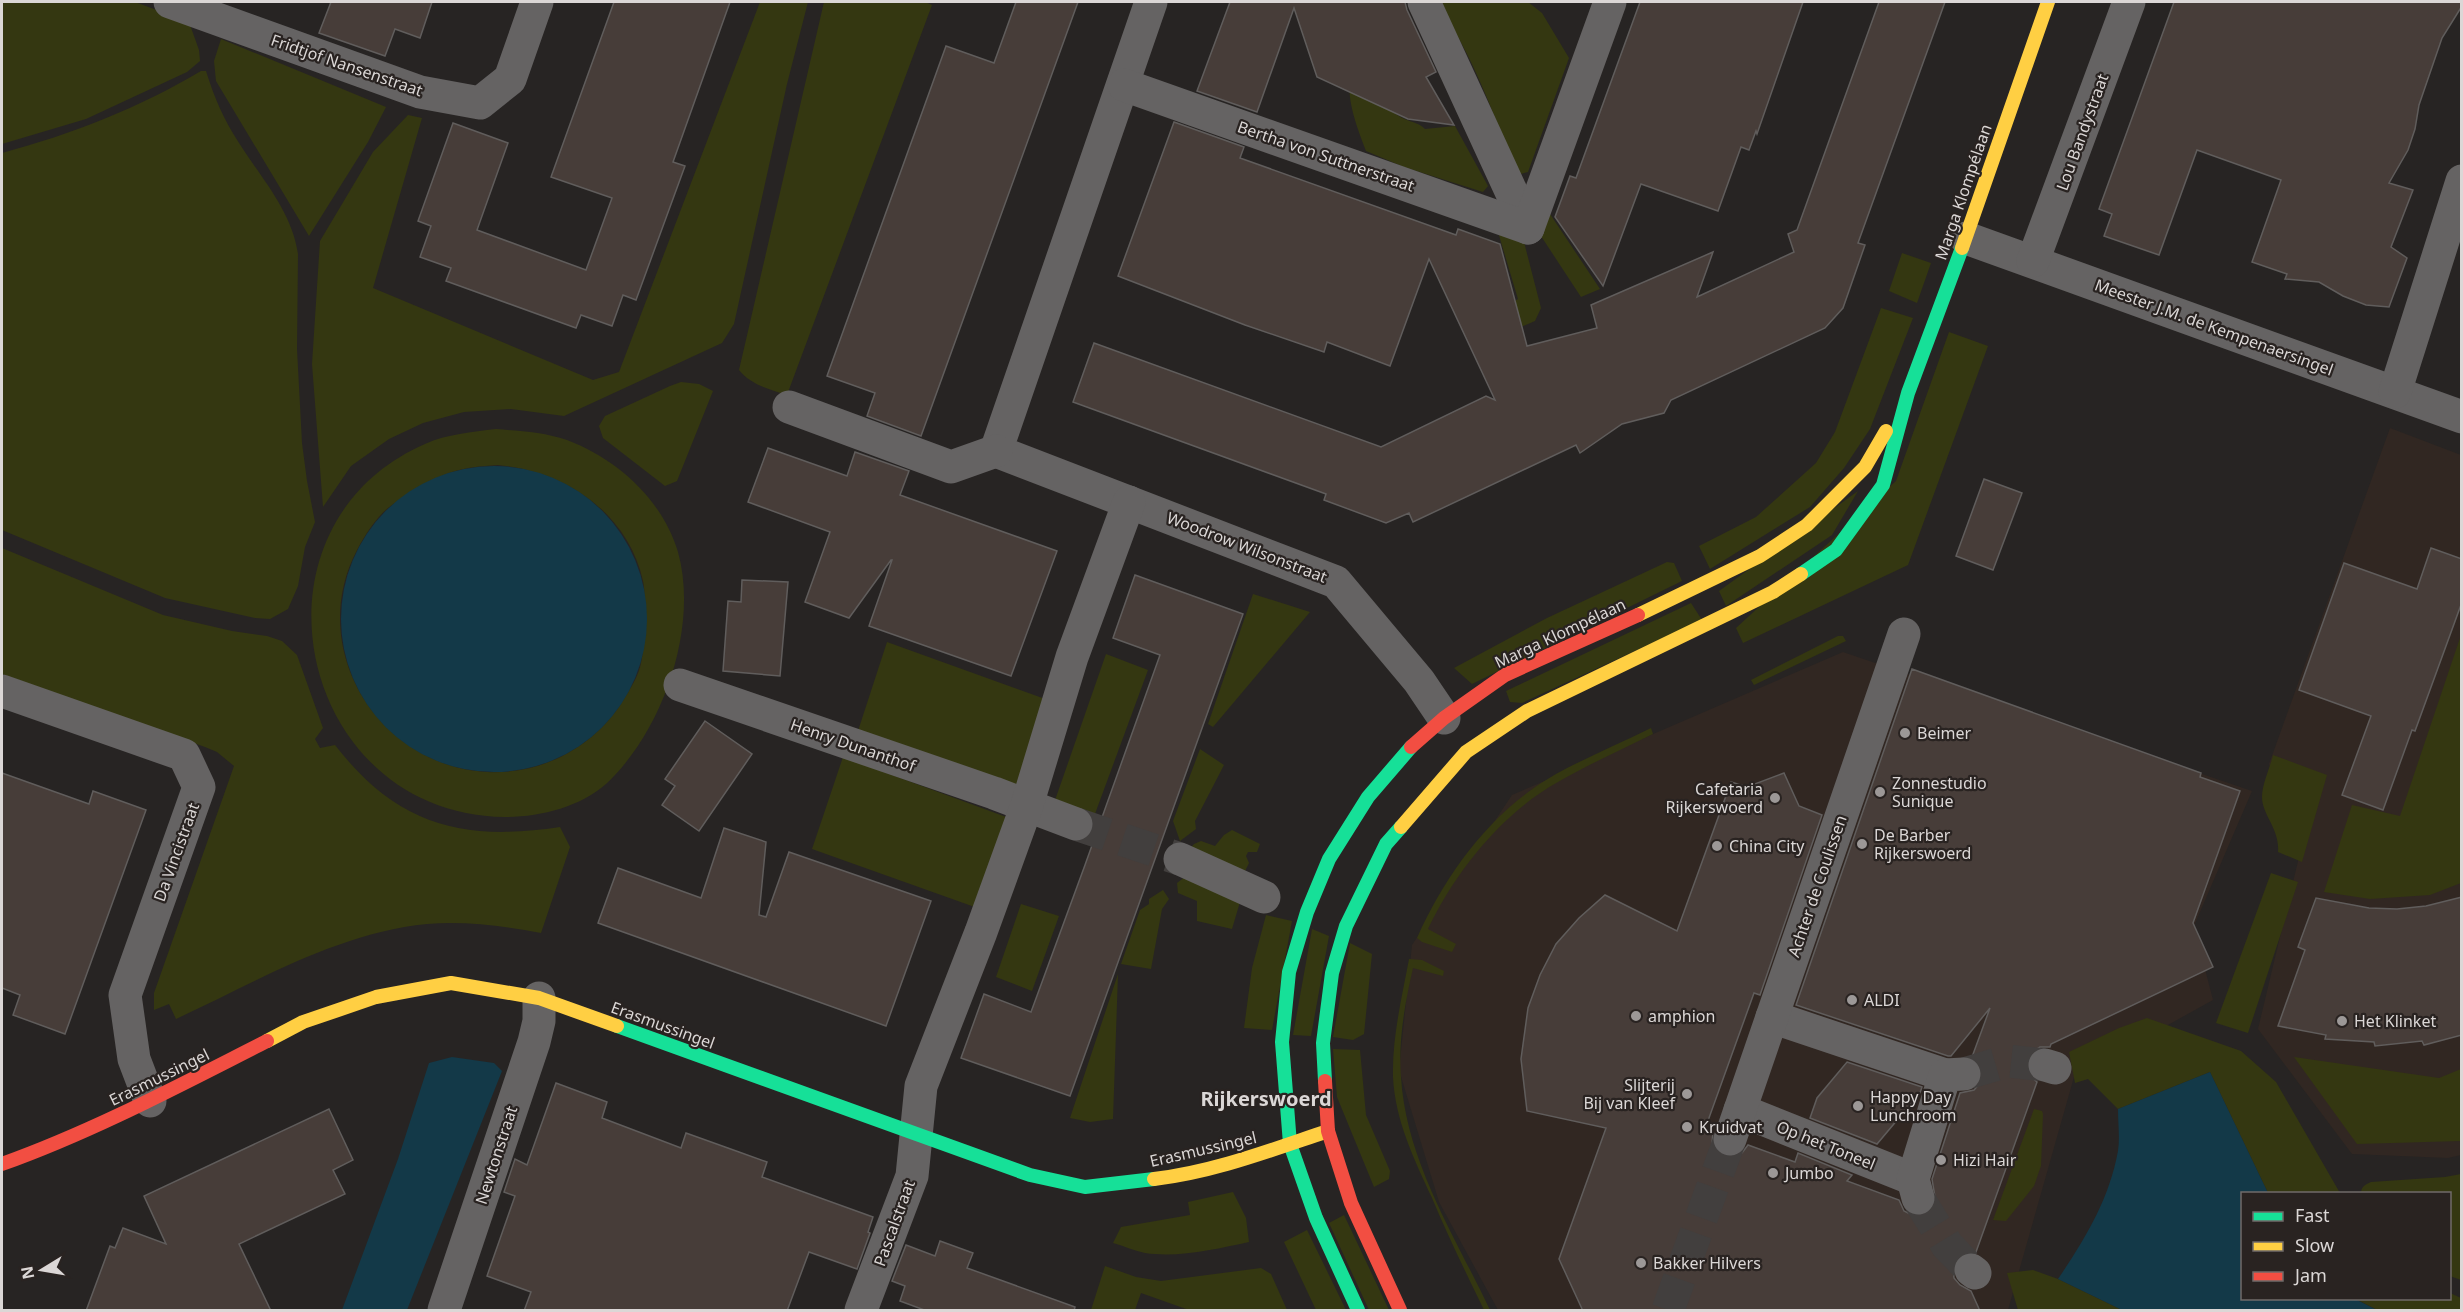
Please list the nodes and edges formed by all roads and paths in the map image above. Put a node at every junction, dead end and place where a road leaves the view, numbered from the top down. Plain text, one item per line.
1 (170, 2) edge
2 (537, 2) edge
3 (1152, 2) edge
4 (1424, 2) edge
5 (1610, 2) edge
6 (2048, 2) edge
7 (2129, 2) edge
8 (1124, 85) junction
9 (2462, 181) edge
10 (1528, 228) junction
11 (1966, 238) junction
12 (2033, 261) junction
13 (2395, 392) junction
14 (1908, 393) junction
15 (789, 407) dead end
16 (2462, 417) edge
17 (996, 451) junction
18 (1129, 502) junction
19 (1904, 634) dead end
20 (680, 685) dead end
21 (2, 691) edge
22 (1455, 735) junction
23 (1027, 805) junction
24 (1076, 824) tunnel mouth
25 (1180, 859) tunnel mouth
26 (1264, 897) dead end
27 (539, 998) junction
28 (1772, 1017) junction
29 (150, 1101) junction
30 (1735, 1124) joint
31 (1329, 1131) junction
32 (916, 1133) junction
33 (1290, 1144) junction
34 (2, 1164) edge
35 (444, 1311) edge
36 (861, 1311) edge
37 (1358, 1311) edge
38 (1400, 1311) edge

1 - 2 street, Fridtjof Nansenstraat
3 - 8 street
4 - 10 street
5 - 10 street
6 - 11 street, Marga Klompélaan
7 - 12 street, Lou Bandystraat
8 - 10 street, Bertha von Suttnerstraat
8 - 17 street
9 - 13 street
11 - 12 street, Meester J.M. de Kempenaersingel
11 - 14 street, Marga Klompélaan
12 - 13 street, Meester J.M. de Kempenaersingel
13 - 16 street, Meester J.M. de Kempenaersingel
14 - 22 street, Marga Klompélaan
14 - 22 street, Marga Klompélaan
15 - 17 street
17 - 18 street, Woodrow Wilsonstraat
18 - 22 street, Woodrow Wilsonstraat
18 - 23 street
19 - 28 street, Achter de Coulissen
20 - 23 street, Henry Dunanthof
21 - 29 street, Da Vincistraat
22 - 31 street, Marga Klompélaan
22 - 33 street, Marga Klompélaan
23 - 24 street, Henry Dunanthof
23 - 32 street
25 - 26 street
27 - 29 street, Erasmussingel
27 - 32 street, Erasmussingel
27 - 35 street, Newtonstraat
28 - 30 street, Achter de Coulissen
28 - 30 street, Op het Toneel
29 - 34 street, Erasmussingel
31 - 33 street, Erasmussingel
31 - 38 street, Marga Klompélaan
32 - 33 street, Erasmussingel
32 - 36 street, Pascalstraat
33 - 37 street, Marga Klompélaan

